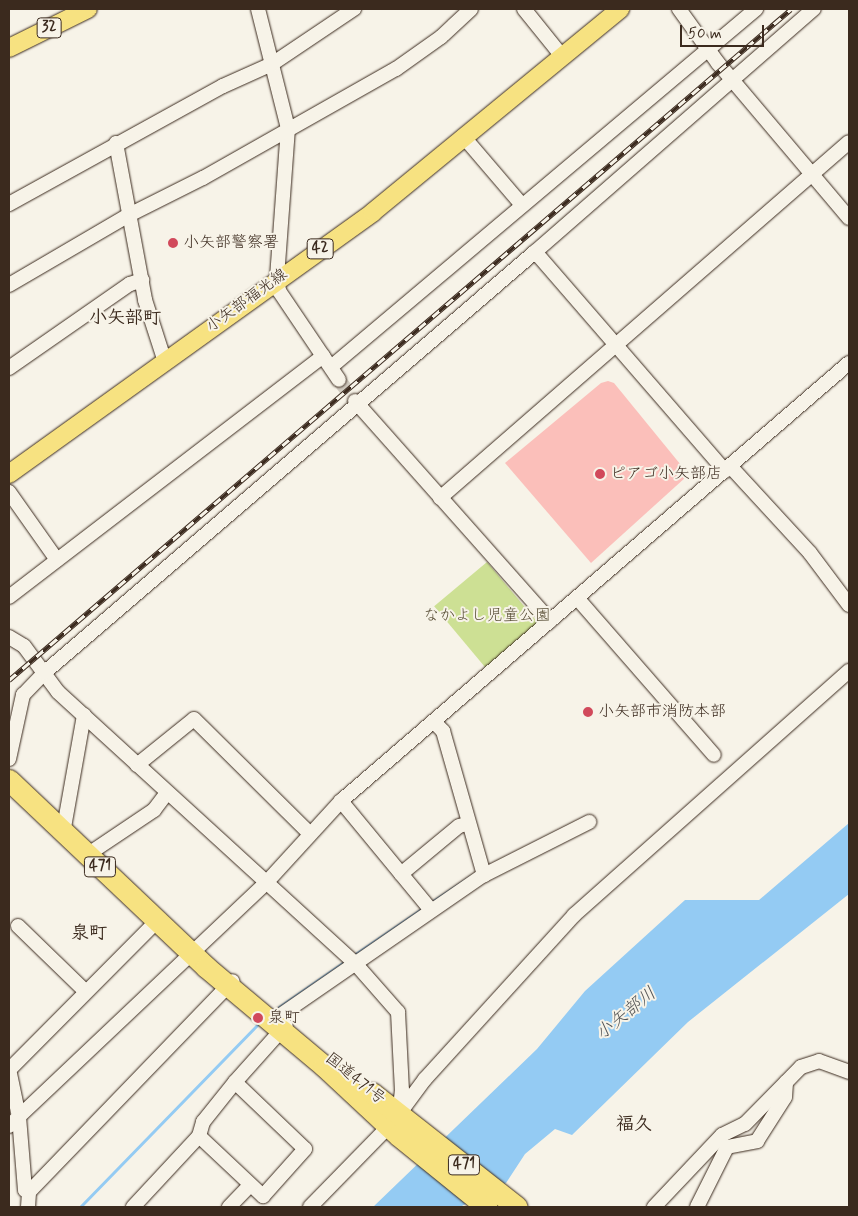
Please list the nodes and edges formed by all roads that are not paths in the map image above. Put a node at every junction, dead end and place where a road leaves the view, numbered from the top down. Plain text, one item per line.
1 (258, 9) edge
2 (354, 9) edge
3 (524, 9) edge
4 (620, 9) edge
5 (679, 9) edge
6 (756, 9) edge
7 (814, 9) edge
8 (466, 10) edge
9 (81, 11) edge
10 (9, 48) edge
11 (707, 48) junction
12 (561, 55) junction
13 (272, 64) junction
14 (732, 79) junction
15 (288, 128) junction
16 (463, 136) junction
17 (849, 142) edge
18 (116, 143) junction
19 (812, 174) junction
20 (9, 204) edge
21 (522, 205) junction
22 (129, 215) junction
23 (849, 218) edge
24 (535, 252) junction
25 (277, 278) junction
26 (142, 280) junction
27 (9, 285) edge
28 (617, 343) junction
29 (165, 362) junction
30 (327, 362) junction
31 (849, 363) edge
32 (9, 368) edge
33 (339, 380) tunnel mouth
34 (356, 403) junction
35 (727, 468) junction
36 (9, 474) edge
37 (9, 492) edge
38 (440, 498) junction
39 (57, 560) junction
40 (9, 597) edge
41 (577, 598) junction
42 (849, 605) edge
43 (550, 621) junction
44 (9, 637) edge
45 (849, 672) edge
46 (44, 673) junction
47 (84, 715) junction
48 (434, 722) junction
49 (714, 755) dead end
50 (9, 759) edge
51 (137, 765) junction
52 (9, 780) edge
53 (167, 793) junction
54 (341, 801) junction
55 (589, 822) dead end
56 (467, 824) junction
57 (63, 832) junction
58 (309, 833) junction
59 (87, 855) junction
60 (401, 874) junction
61 (484, 875) junction
62 (265, 884) junction
63 (431, 910) junction
64 (157, 921) junction
65 (18, 926) dead end
66 (192, 952) junction
67 (354, 962) junction
68 (231, 983) junction
69 (86, 991) junction
70 (280, 1023) junction
71 (9, 1070) edge
72 (849, 1072) edge
73 (235, 1082) junction
74 (786, 1082) junction
75 (14, 1121) edge
76 (399, 1125) junction
77 (199, 1136) junction
78 (250, 1185) junction
79 (29, 1192) junction
80 (28, 1207) edge
81 (133, 1207) edge
82 (229, 1207) edge
83 (310, 1207) edge
84 (487, 1207) edge
85 (517, 1207) edge
86 (654, 1207) edge
87 (697, 1207) edge

1 - 13 street
2 - 13 street
3 - 12 street
4 - 12 main road, 小矢部福光線 / 42
5 - 11 street
6 - 11 street
7 - 14 street
8 - 15 street
9 - 10 main road, 32
11 - 14 street
11 - 21 street
12 - 16 main road, 小矢部福光線 / 42
13 - 15 street
13 - 18 street
14 - 19 street
14 - 24 street
15 - 22 street
15 - 25 street
16 - 21 street
16 - 25 main road, 小矢部福光線 / 42
17 - 19 street
18 - 20 street
18 - 22 street
19 - 23 street
19 - 28 street
21 - 30 street
22 - 26 street
22 - 27 street
24 - 28 street
24 - 34 street
25 - 29 main road, 小矢部福光線 / 42
25 - 30 street
26 - 29 street
26 - 32 street
28 - 35 street
28 - 38 street
29 - 36 main road, 小矢部福光線 / 42
30 - 33 street
30 - 39 street
31 - 35 street
34 - 38 street
34 - 46 street
35 - 41 street
35 - 42 street
37 - 39 street
38 - 43 street
39 - 40 street
41 - 43 street
41 - 49 street
43 - 48 street
44 - 46 street
45 - 76 street
46 - 47 street
46 - 50 street
47 - 51 street
47 - 57 street
48 - 54 street
48 - 56 street
51 - 53 street
51 - 58 street
52 - 57 highway, 国道471号 / 471
53 - 59 street
53 - 62 street
54 - 58 street
54 - 60 street
55 - 61 street
56 - 60 street
56 - 61 street
57 - 59 highway, 国道471号 / 471
58 - 62 street
59 - 64 highway, 国道471号 / 471
60 - 63 street
61 - 63 street
62 - 66 street
62 - 67 street
63 - 67 street
64 - 66 highway, 国道471号 / 471
64 - 69 street
65 - 69 street
66 - 68 highway, 国道471号 / 471
66 - 75 street
67 - 70 street
67 - 76 street
68 - 70 highway, 国道471号 / 471
68 - 79 street
69 - 71 street
70 - 73 street
70 - 76 highway, 国道471号 / 471
71 - 75 street
72 - 74 street
73 - 77 street
73 - 78 street
74 - 86 street
74 - 87 street
75 - 79 street
76 - 83 street
76 - 84 highway, 国道471号 / 471
76 - 85 highway, 国道471号 / 471
77 - 78 street
77 - 81 street
78 - 82 street
79 - 80 street

